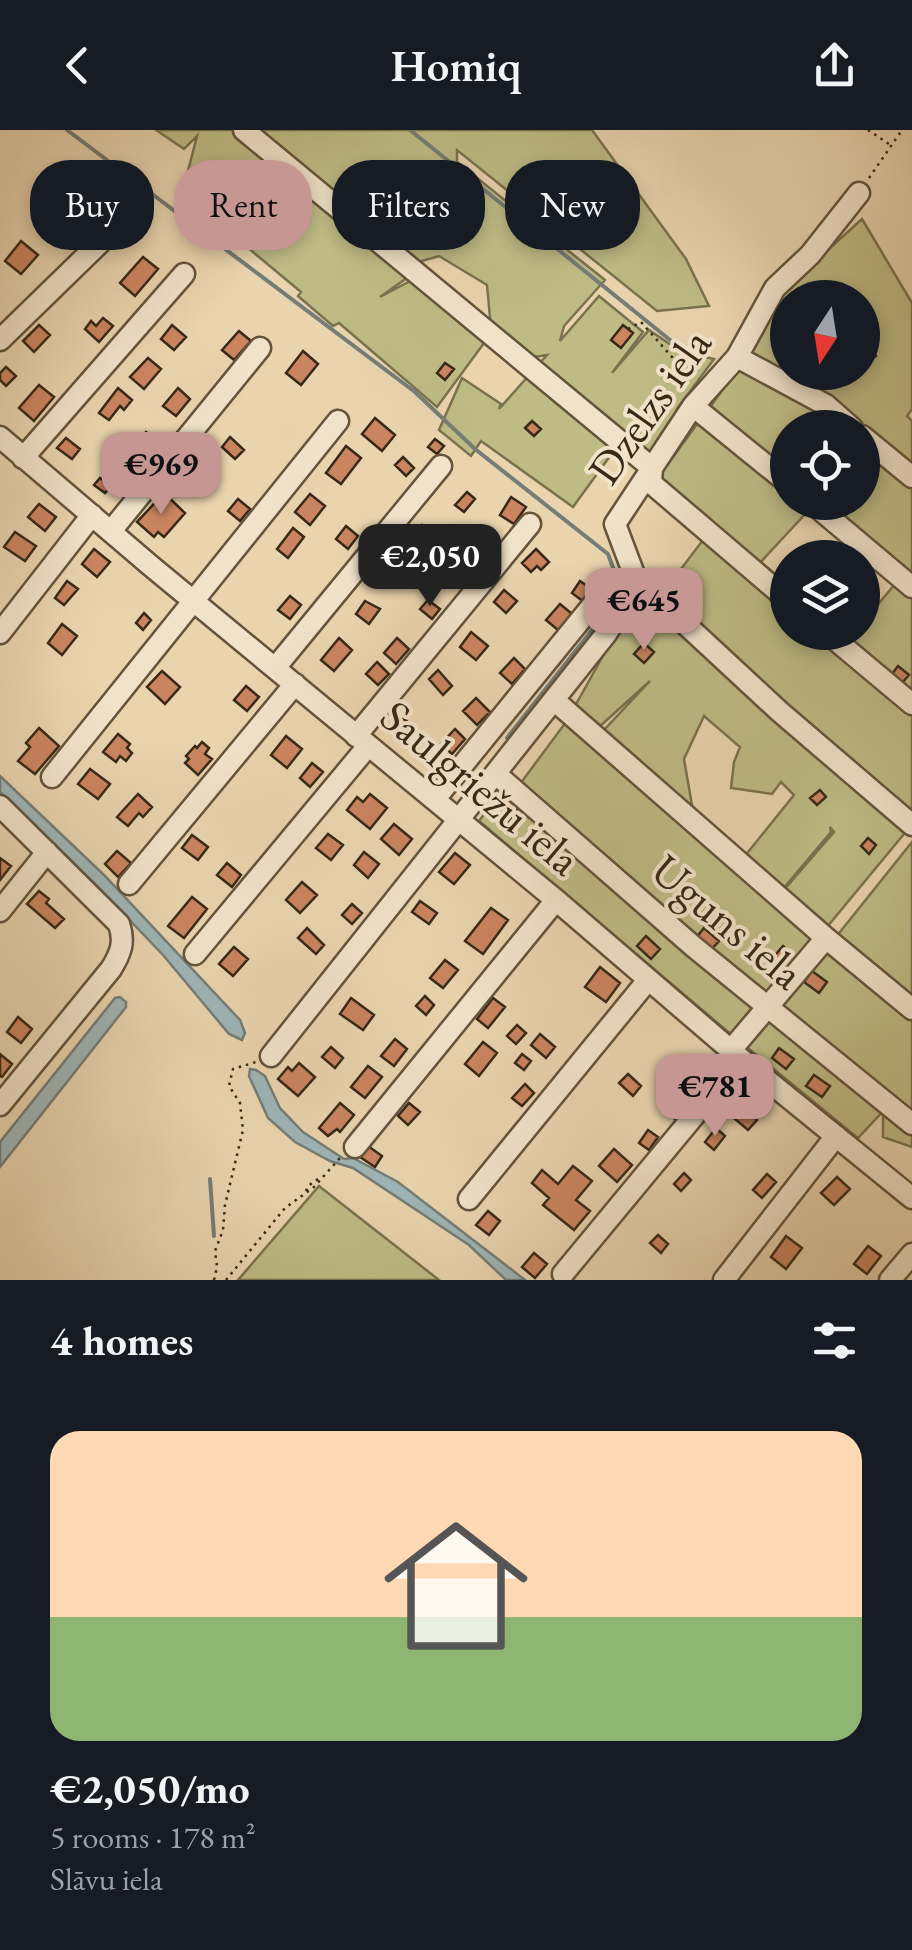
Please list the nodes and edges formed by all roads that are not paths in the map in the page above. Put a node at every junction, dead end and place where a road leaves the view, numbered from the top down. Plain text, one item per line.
1 (244, 130) edge
2 (858, 193) road end
3 (92, 250) edge
4 (184, 274) dead end
5 (0, 340) edge
6 (260, 348) dead end
7 (737, 357) junction
8 (694, 406) junction
9 (832, 410) edge
10 (338, 422) dead end
11 (0, 438) edge
12 (880, 451) edge
13 (23, 458) junction
14 (440, 466) dead end
15 (652, 468) junction
16 (770, 468) edge
17 (912, 477) edge
18 (92, 515) junction
19 (832, 520) edge
20 (530, 524) dead end
21 (111, 530) junction
22 (638, 585) junction
23 (770, 585) edge
24 (912, 587) edge
25 (596, 600) dead end
26 (195, 602) junction
27 (0, 632) edge
28 (848, 650) edge
29 (276, 668) junction
30 (295, 684) junction
31 (554, 700) junction
32 (912, 704) edge
33 (362, 740) junction
34 (496, 774) junction
35 (52, 777) dead end
36 (434, 799) junction
37 (0, 806) edge
38 (460, 820) junction
39 (912, 824) edge
40 (47, 852) junction
41 (129, 884) dead end
42 (556, 900) junction
43 (0, 910) edge
44 (826, 938) junction
45 (195, 954) dead end
46 (648, 980) junction
47 (768, 1006) junction
48 (912, 1010) edge
49 (736, 1055) junction
50 (272, 1056) road end
51 (0, 1105) edge
52 (912, 1124) edge
53 (836, 1136) junction
54 (349, 1151) road end
55 (912, 1198) edge
56 (469, 1199) dead end
57 (912, 1254) edge
58 (563, 1274) dead end
59 (724, 1280) edge
60 (890, 1280) edge

1 - 15 street
2 - 7 street, Dzelzs iela
3 - 5 street
4 - 13 street
6 - 21 street
7 - 8 street, Dzelzs iela
7 - 9 street
8 - 15 street, Dzelzs iela
8 - 16 street
10 - 26 street
11 - 13 street, Saulgriežu iela
12 - 17 street
13 - 18 street, Saulgriežu iela
14 - 29 street
15 - 22 street, Dzelzs iela
15 - 23 street
18 - 21 street, Saulgriežu iela
18 - 27 street
19 - 24 street
20 - 33 street
21 - 26 street, Saulgriežu iela
22 - 31 street
22 - 39 street
25 - 36 street
26 - 29 street, Saulgriežu iela
26 - 35 street
28 - 32 street
29 - 30 street, Saulgriežu iela
30 - 33 street, Saulgriežu iela
30 - 41 street
31 - 34 street
31 - 44 street
33 - 36 street, Saulgriežu iela
33 - 45 street
34 - 38 street
34 - 47 street, Uguns iela
36 - 38 street, Saulgriežu iela
37 - 40 street
38 - 42 street, Saulgriežu iela
38 - 50 street
40 - 43 street
40 - 51 street
42 - 46 street, Saulgriežu iela
42 - 54 street
44 - 47 street
44 - 48 street
46 - 49 street, Saulgriežu iela
46 - 56 street
47 - 49 street
47 - 52 street, Uguns iela
49 - 53 street, Saulgriežu iela
49 - 58 street
53 - 55 street, Saulgriežu iela
53 - 59 street
57 - 60 street

